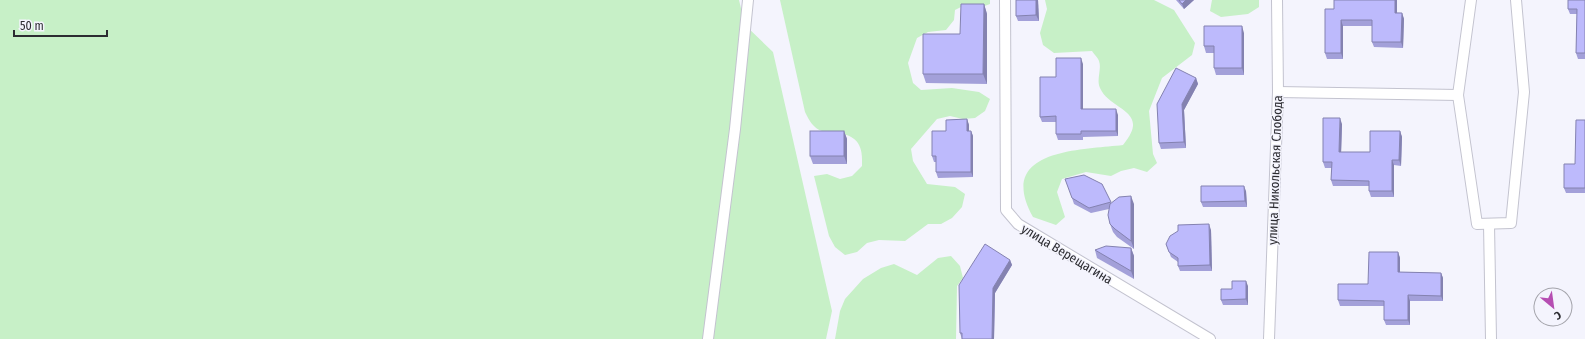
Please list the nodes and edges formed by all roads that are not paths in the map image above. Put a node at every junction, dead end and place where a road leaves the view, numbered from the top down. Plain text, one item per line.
1 (748, 0) edge
2 (1005, 0) edge
3 (1277, 0) edge
4 (1471, 0) edge
5 (1516, 0) edge
6 (1278, 92) junction
7 (1458, 95) junction
8 (1489, 224) junction
9 (708, 339) edge
10 (1210, 339) edge
11 (1269, 339) edge
12 (1491, 339) edge

1 - 9 street
2 - 10 street, улица Верещагина
3 - 6 street, улица Никольская Слобода
4 - 7 street
5 - 8 street
6 - 7 street
6 - 11 street, улица Никольская Слобода
7 - 8 street
8 - 12 street

